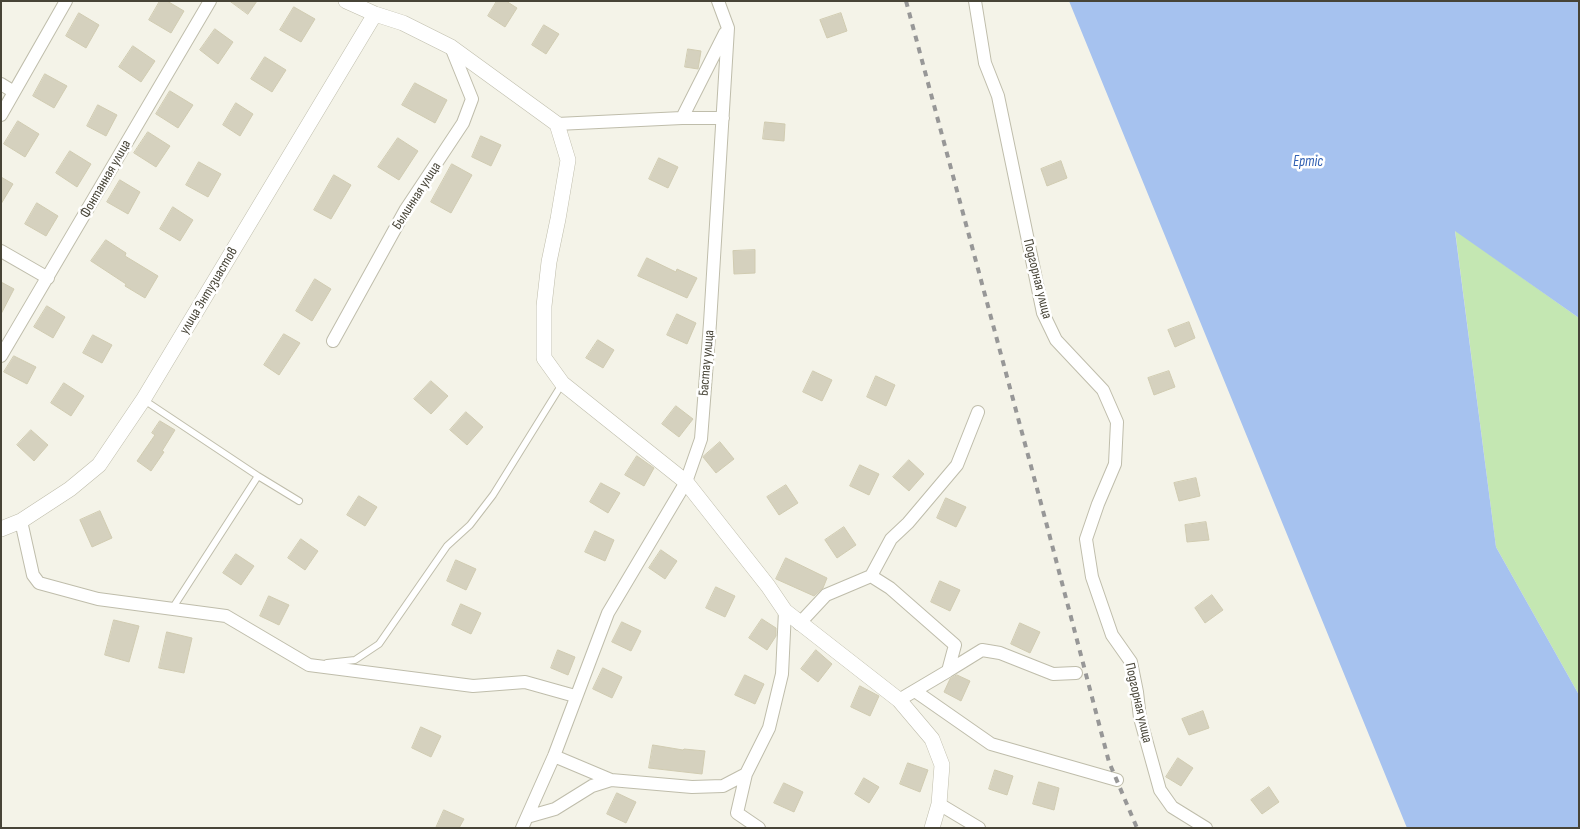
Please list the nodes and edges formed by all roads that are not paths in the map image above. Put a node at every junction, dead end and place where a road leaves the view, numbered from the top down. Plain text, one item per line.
1 (66, 1) edge
2 (210, 1) edge
3 (346, 1) edge
4 (718, 1) edge
5 (975, 1) edge
6 (375, 14) junction
7 (728, 28) junction
8 (451, 48) junction
9 (1, 84) edge
10 (14, 92) junction
11 (1, 115) edge
12 (682, 118) junction
13 (723, 118) junction
14 (557, 124) junction
15 (1, 251) edge
16 (48, 278) junction
17 (333, 341) dead end
18 (1, 356) edge
19 (562, 383) junction
20 (143, 400) junction
21 (978, 412) dead end
22 (258, 476) junction
23 (686, 482) junction
24 (299, 501) dead end
25 (21, 521) junction
26 (1, 529) edge
27 (872, 576) junction
28 (172, 610) junction
29 (785, 611) junction
30 (799, 624) junction
31 (309, 665) junction
32 (948, 671) junction
33 (1076, 672) dead end
34 (915, 691) junction
35 (575, 696) junction
36 (899, 700) junction
37 (554, 756) junction
38 (746, 774) junction
39 (611, 780) junction
40 (1117, 780) dead end
41 (939, 804) junction
42 (524, 823) edge
43 (759, 828) edge
44 (932, 828) edge
45 (979, 828) edge
46 (1206, 828) edge

1 - 10 street
2 - 16 street, Фонтанная улица
3 - 6 street
4 - 7 street, Бастау улица
5 - 46 street, Подгорная улица
6 - 8 street
6 - 20 street, улица Энтузиастов
7 - 12 street
7 - 13 street, Бастау улица
8 - 14 street
8 - 17 street, Былинная улица
9 - 10 street
10 - 11 street
12 - 13 street
12 - 14 street
13 - 23 street, Бастау улица
14 - 19 street
15 - 16 street
16 - 18 street, Фонтанная улица
19 - 23 street
19 - 31 lane
20 - 22 lane
20 - 25 street, улица Энтузиастов
21 - 27 street
22 - 24 lane
22 - 28 lane
23 - 29 street
23 - 35 street, Бастау улица
25 - 26 street, улица Энтузиастов
25 - 28 street
27 - 30 street
27 - 32 street
28 - 31 street
29 - 30 street
29 - 38 street
30 - 36 street
31 - 35 street
32 - 33 street
32 - 34 street
34 - 36 street
34 - 40 street
35 - 37 street, Бастау улица
36 - 41 street
37 - 39 street
37 - 42 street, Бастау улица
38 - 39 street
38 - 43 street
39 - 42 street
41 - 44 street
41 - 45 street

